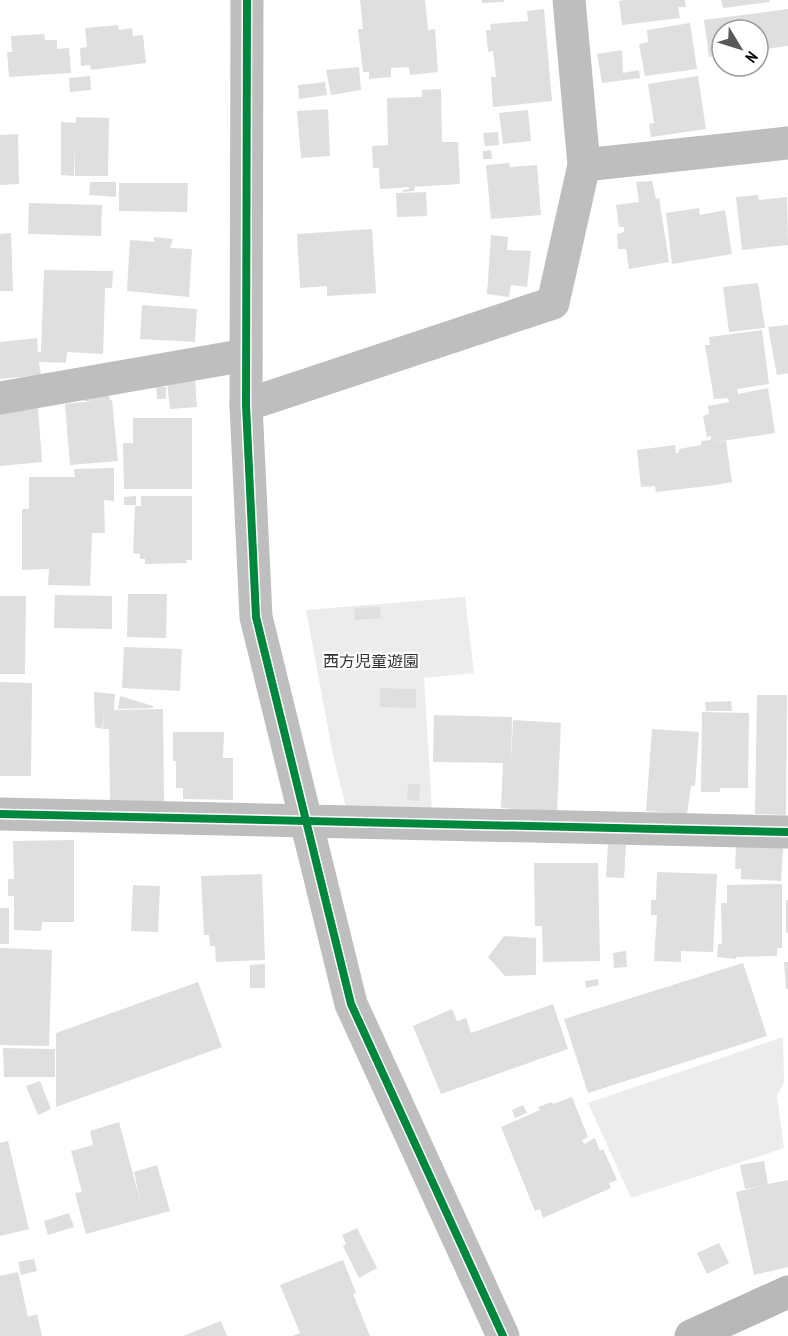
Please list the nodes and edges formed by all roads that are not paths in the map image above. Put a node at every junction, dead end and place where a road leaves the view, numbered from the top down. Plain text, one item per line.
1 (247, 0) edge
2 (569, 0) edge
3 (788, 143) edge
4 (584, 165) junction
5 (246, 355) junction
6 (0, 398) edge
7 (246, 405) junction
8 (0, 814) edge
9 (306, 820) junction
10 (788, 832) edge
11 (788, 1292) edge
12 (503, 1336) edge
13 (691, 1336) edge

1 - 5 street
2 - 4 street
3 - 4 street
4 - 7 street
5 - 6 street
5 - 7 street
7 - 9 street
8 - 9 street
9 - 10 street
9 - 12 street
11 - 13 main road

